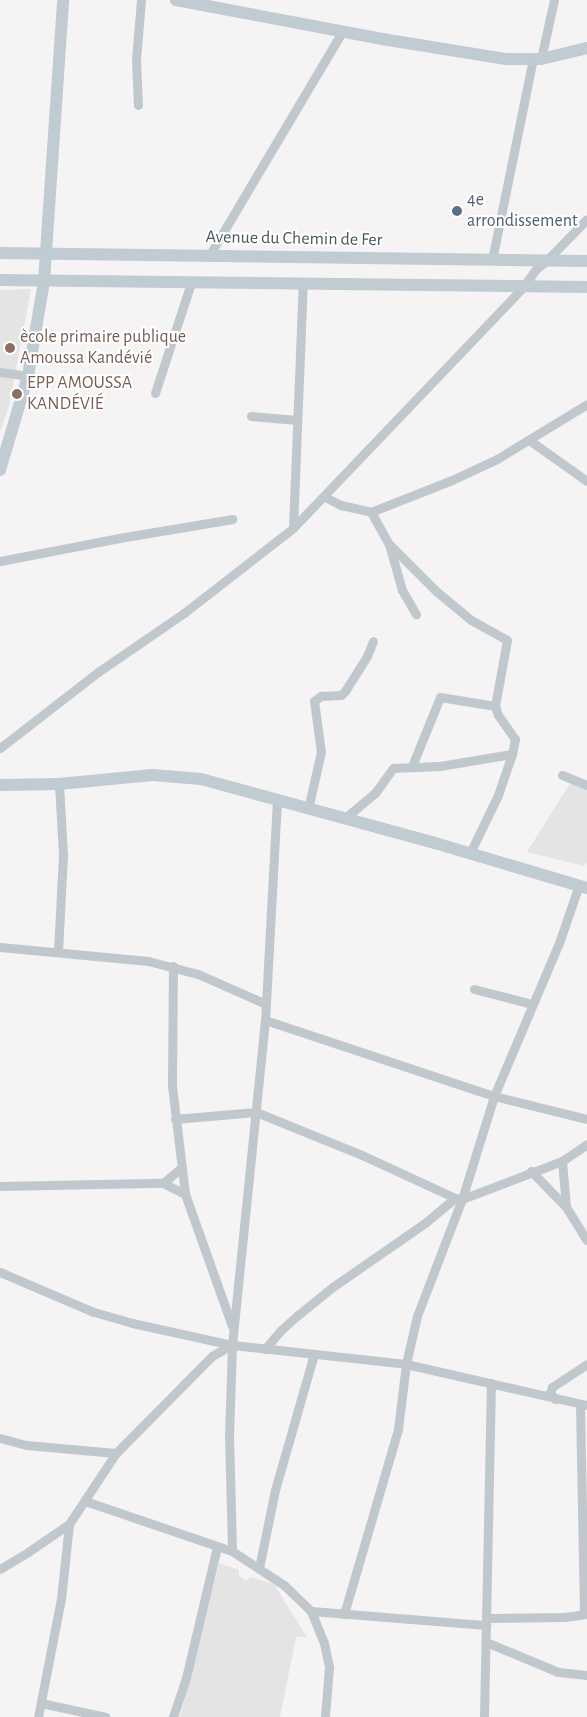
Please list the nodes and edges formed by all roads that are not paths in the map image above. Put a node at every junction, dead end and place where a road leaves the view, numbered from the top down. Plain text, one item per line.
1 (64, 0) edge
2 (141, 0) edge
3 (176, 0) edge
4 (554, 0) edge
5 (342, 32) junction
6 (587, 48) edge
7 (537, 59) junction
8 (138, 105) dead end
9 (587, 219) edge
10 (0, 253) edge
11 (46, 254) junction
12 (209, 256) junction
13 (492, 260) junction
14 (547, 260) junction
15 (587, 261) edge
16 (0, 280) edge
17 (44, 281) junction
18 (191, 282) junction
19 (302, 284) junction
20 (524, 286) junction
21 (587, 287) edge
22 (0, 372) edge
23 (28, 376) junction
24 (156, 393) dead end
25 (587, 404) edge
26 (251, 416) dead end
27 (297, 420) junction
28 (529, 440) junction
29 (0, 470) edge
30 (587, 481) edge
31 (324, 497) junction
32 (371, 512) junction
33 (233, 519) dead end
34 (292, 528) junction
35 (389, 544) junction
36 (0, 561) edge
37 (416, 614) dead end
38 (373, 641) dead end
39 (495, 706) junction
40 (0, 748) edge
41 (512, 754) junction
42 (412, 766) junction
43 (562, 775) dead end
44 (59, 784) junction
45 (0, 785) edge
46 (587, 785) edge
47 (277, 800) junction
48 (308, 809) junction
49 (345, 818) junction
50 (470, 854) junction
51 (583, 886) edge
52 (0, 947) edge
53 (58, 951) junction
54 (173, 966) junction
55 (474, 989) dead end
56 (266, 1004) junction
57 (532, 1004) junction
58 (265, 1020) junction
59 (494, 1096) junction
60 (256, 1112) junction
61 (175, 1119) junction
62 (587, 1119) edge
63 (587, 1144) edge
64 (562, 1161) junction
65 (182, 1167) junction
66 (531, 1172) junction
67 (163, 1183) junction
68 (0, 1186) edge
69 (185, 1194) junction
70 (459, 1198) junction
71 (566, 1207) junction
72 (587, 1240) edge
73 (0, 1272) edge
74 (233, 1329) junction
75 (232, 1345) junction
76 (265, 1349) junction
77 (314, 1354) junction
78 (406, 1364) junction
79 (587, 1364) edge
80 (491, 1384) junction
81 (555, 1399) junction
82 (584, 1405) edge
83 (0, 1438) edge
84 (116, 1453) junction
85 (85, 1501) junction
86 (69, 1524) junction
87 (217, 1547) junction
88 (232, 1551) junction
89 (259, 1568) junction
90 (0, 1569) edge
91 (311, 1611) junction
92 (344, 1614) junction
93 (585, 1614) edge
94 (487, 1621) junction
95 (486, 1642) junction
96 (587, 1675) edge
97 (41, 1703) junction
98 (38, 1717) edge
99 (106, 1717) edge
100 (173, 1717) edge
101 (325, 1717) edge
102 (484, 1717) edge

1 - 11 street
2 - 8 street
3 - 5 street
4 - 7 street
5 - 7 street
5 - 12 street
6 - 7 street
7 - 13 street
9 - 14 street
10 - 11 street, Avenue du Chemin de Fer
11 - 12 street, Avenue du Chemin de Fer
11 - 17 street
12 - 13 street, Avenue du Chemin de Fer
13 - 14 street, Avenue du Chemin de Fer
14 - 15 street, Avenue du Chemin de Fer
14 - 20 street
16 - 17 street
17 - 18 street
17 - 23 street
18 - 19 street
18 - 24 street
19 - 20 street
19 - 27 street
20 - 21 street
20 - 31 street
22 - 23 street
23 - 29 street
25 - 28 street
26 - 27 street
27 - 34 street
28 - 30 street
28 - 32 street
31 - 32 street
31 - 34 street
32 - 35 street
33 - 36 street
34 - 40 street
35 - 37 street
35 - 39 street
38 - 48 street
39 - 41 street
39 - 42 street
41 - 42 street
41 - 50 street
42 - 49 street
43 - 46 street
44 - 45 street
44 - 47 street
44 - 53 street
47 - 48 street
47 - 56 street
48 - 49 street
49 - 50 street
50 - 51 street
51 - 57 street
52 - 53 street
53 - 54 street
54 - 56 street
54 - 61 street
55 - 57 street
56 - 58 street
57 - 59 street
58 - 59 street
58 - 60 street
59 - 62 street
59 - 70 street
60 - 61 street
60 - 70 street
60 - 74 street
61 - 65 street
63 - 64 street
64 - 66 street
64 - 71 street
65 - 67 street
65 - 69 street
66 - 70 street
66 - 71 street
67 - 68 street
67 - 69 street
69 - 74 street
70 - 76 street
70 - 78 street
71 - 72 street
73 - 75 street
74 - 75 street
75 - 76 street
75 - 84 street
75 - 88 street
76 - 77 street
77 - 78 street
77 - 89 street
78 - 80 street
78 - 92 street
79 - 81 street
80 - 81 street
80 - 94 street
81 - 82 street
82 - 93 street
83 - 84 street
84 - 85 street
85 - 86 street
85 - 87 street
86 - 90 street
86 - 97 street
87 - 88 street
87 - 100 street
88 - 89 street
89 - 91 street
91 - 92 street
91 - 101 street
92 - 94 street
93 - 94 street
94 - 95 street
95 - 96 street
95 - 102 street
97 - 98 street
97 - 99 street

